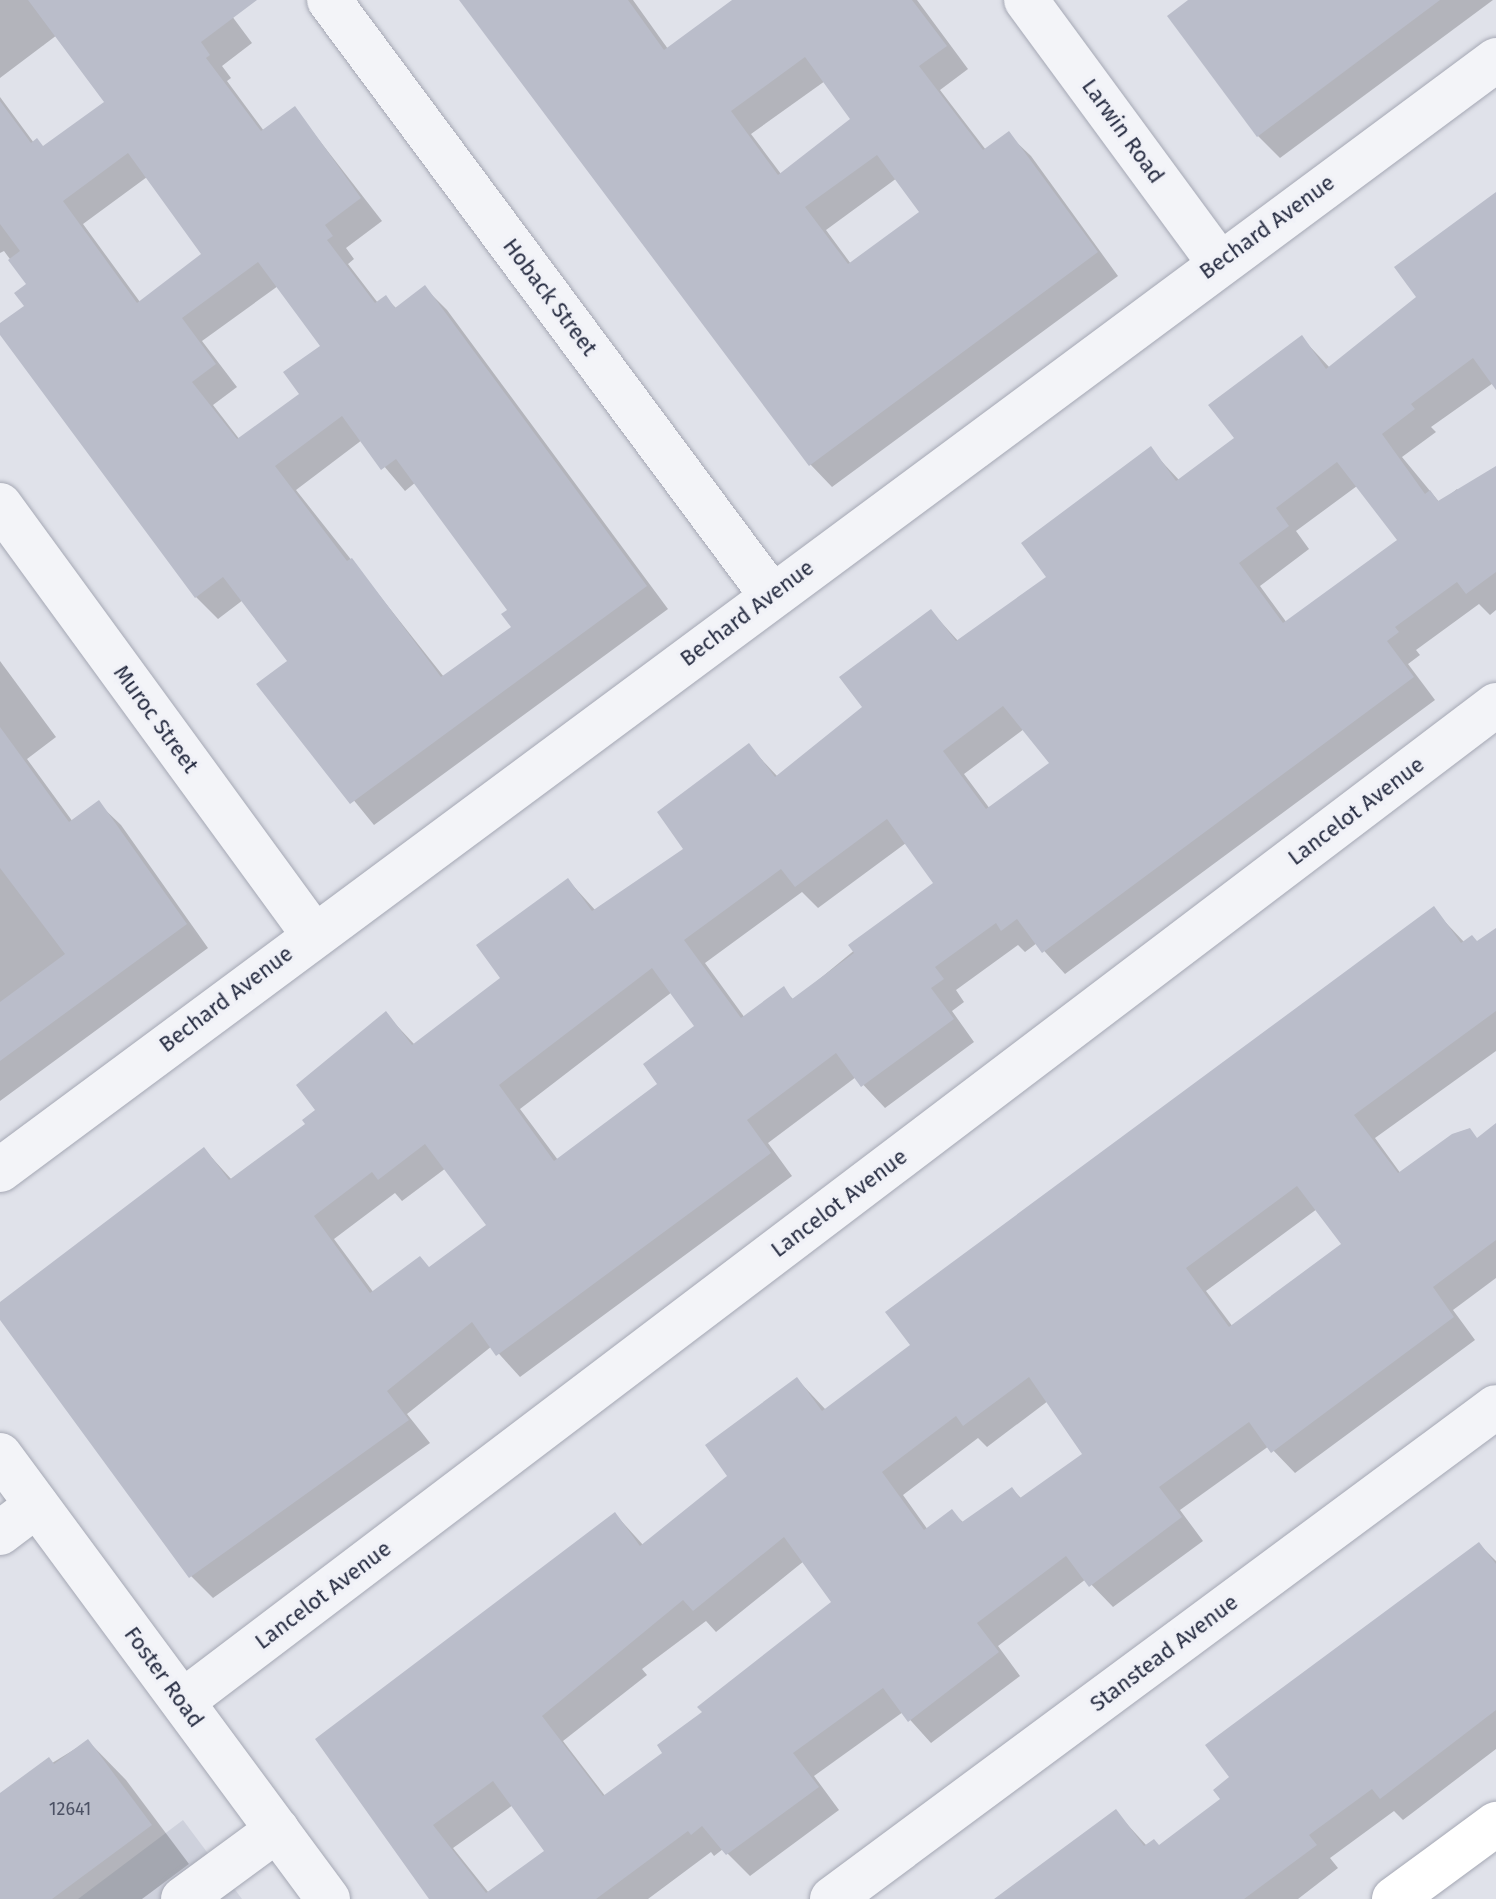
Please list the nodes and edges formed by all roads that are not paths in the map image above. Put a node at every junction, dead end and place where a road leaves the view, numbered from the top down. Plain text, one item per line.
1 (329, 0) edge
2 (1026, 0) edge
3 (1496, 60) edge
4 (1219, 263) junction
5 (0, 505) edge
6 (771, 595) junction
7 (1496, 705) edge
8 (313, 934) junction
9 (0, 1170) edge
10 (1496, 1407) edge
11 (0, 1455) edge
12 (37, 1505) junction
13 (0, 1533) edge
14 (183, 1701) junction
15 (1496, 1824) edge
16 (277, 1830) junction
17 (183, 1899) edge
18 (328, 1899) edge
19 (832, 1899) edge
20 (1394, 1899) edge

1 - 6 street, Hoback Street
2 - 4 street, Larwin Road
3 - 4 street, Bechard Avenue
4 - 6 street, Bechard Avenue
5 - 8 street, Muroc Street
6 - 8 street, Bechard Avenue
7 - 14 street, Lancelot Avenue
8 - 9 street, Bechard Avenue
10 - 19 street, Stanstead Avenue
11 - 12 street, Foster Road
12 - 13 street
12 - 14 street, Foster Road
14 - 16 street, Foster Road
15 - 20 main road
16 - 17 street
16 - 18 street, Foster Road

